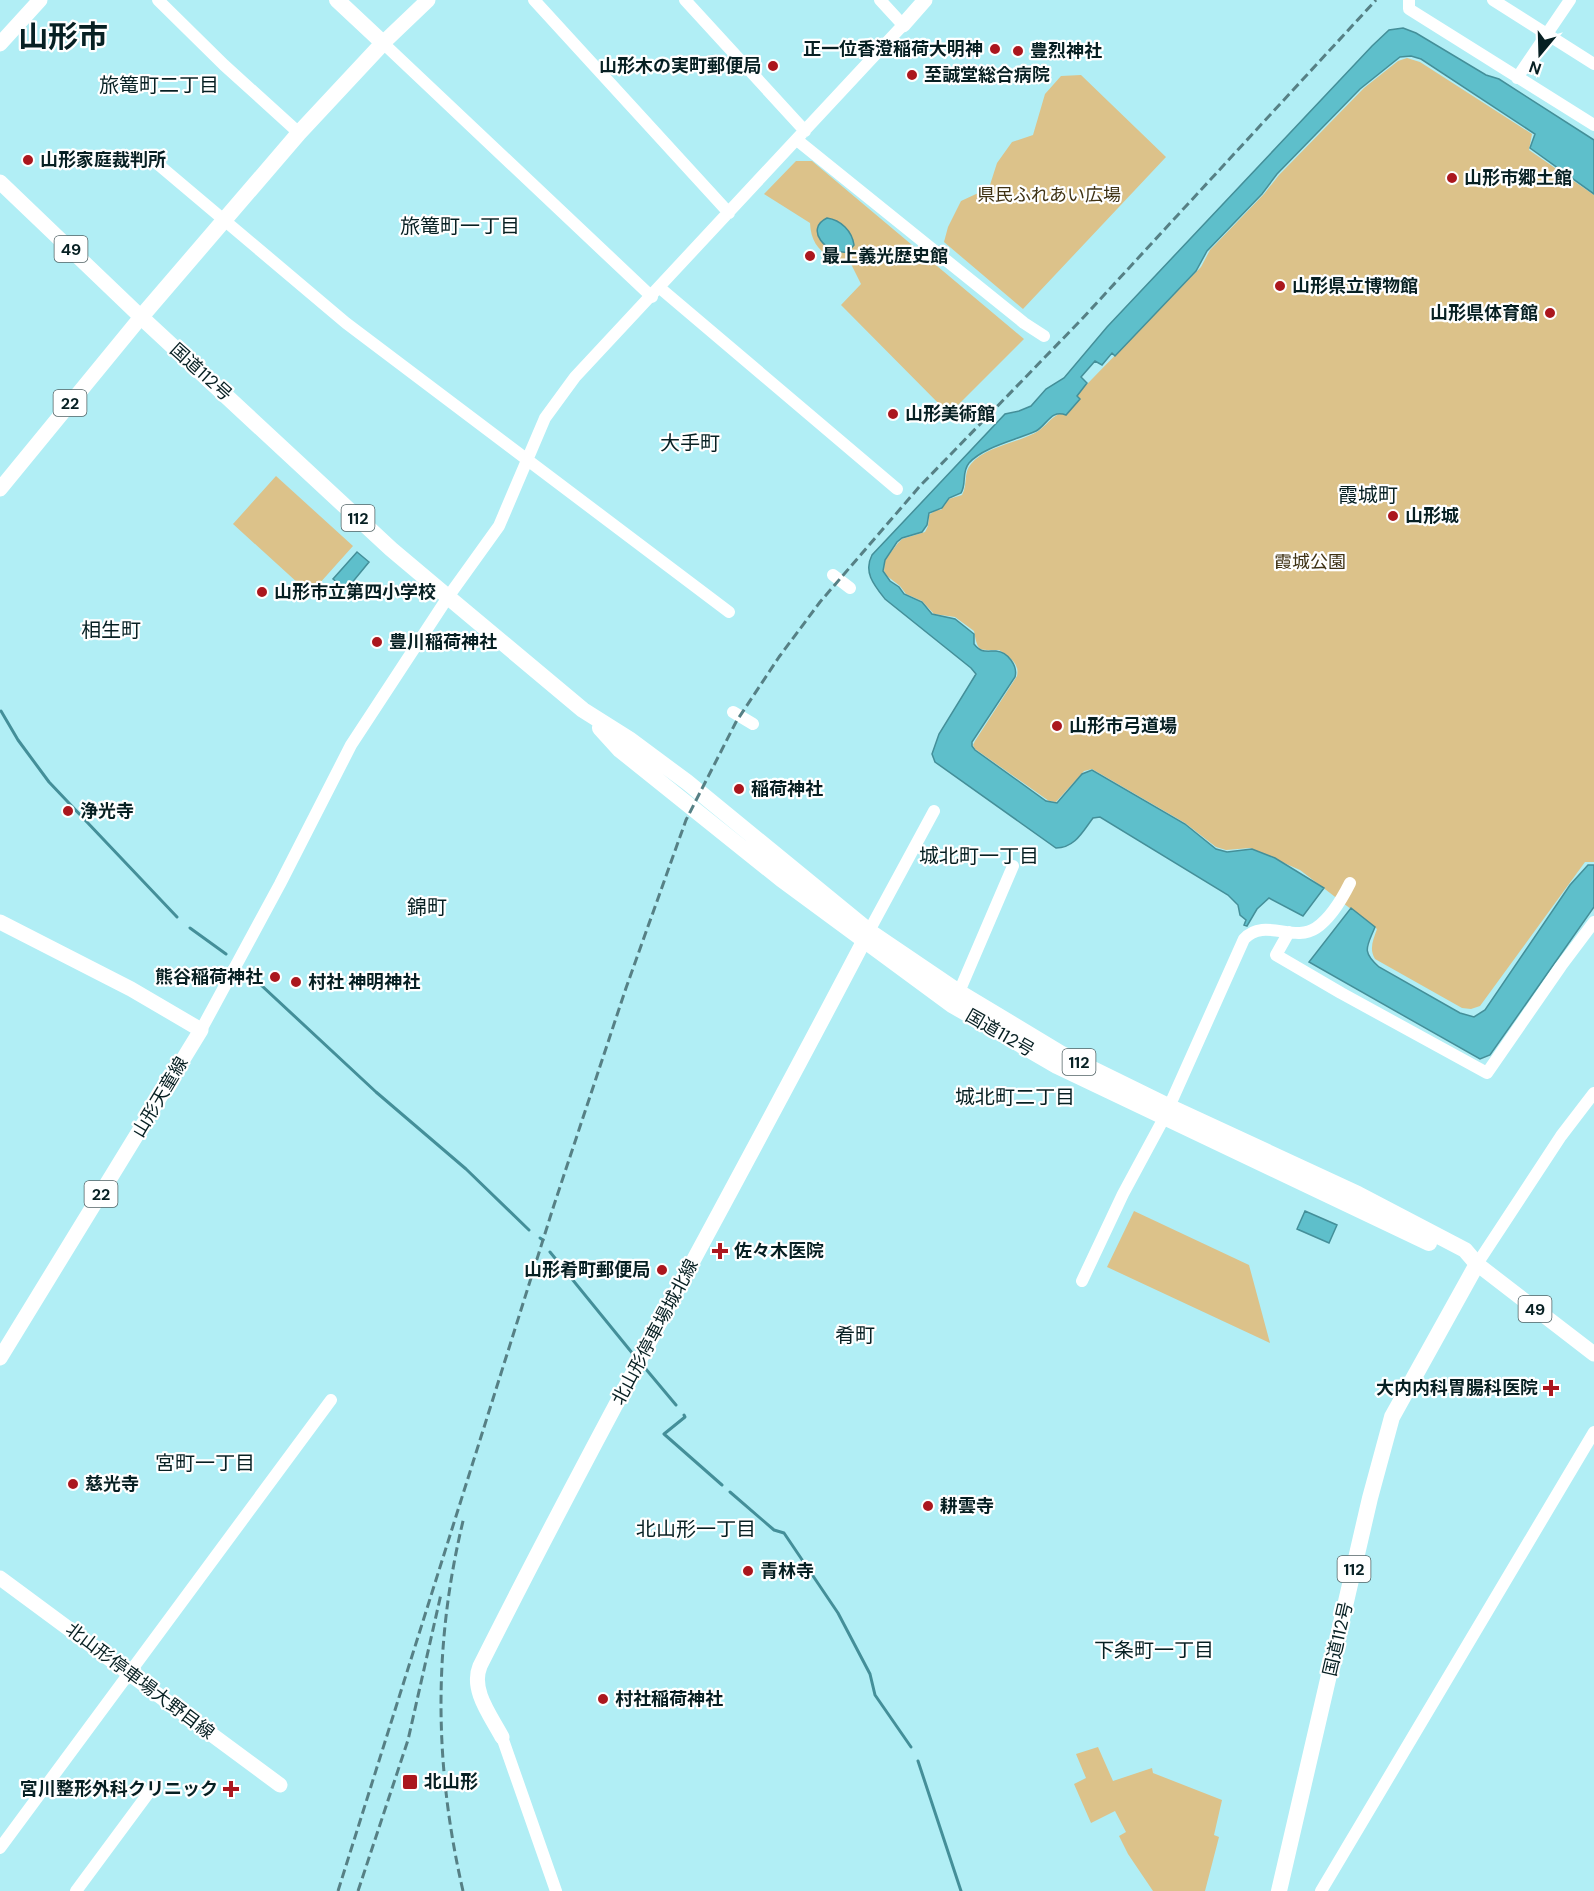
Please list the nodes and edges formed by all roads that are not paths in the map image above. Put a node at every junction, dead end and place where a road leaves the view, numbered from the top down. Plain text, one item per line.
1 (40, 0) edge
2 (158, 0) edge
3 (337, 0) edge
4 (428, 0) edge
5 (534, 0) edge
6 (685, 0) edge
7 (880, 0) edge
8 (925, 0) edge
9 (1409, 0) edge
10 (1493, 0) edge
11 (1566, 1) edge
12 (903, 25) junction
13 (1547, 34) junction
14 (0, 44) edge
15 (383, 44) junction
16 (1594, 64) edge
17 (1517, 78) junction
18 (1594, 125) edge
19 (299, 134) junction
20 (801, 136) junction
21 (147, 155) dead end
22 (0, 182) edge
23 (729, 213) junction
24 (224, 220) junction
25 (656, 292) junction
26 (141, 317) junction
27 (1044, 336) dead end
28 (527, 461) junction
29 (0, 489) edge
30 (897, 489) dead end
31 (833, 575) dead end
32 (850, 588) dead end
33 (448, 597) junction
34 (729, 612) dead end
35 (733, 712) dead end
36 (753, 724) dead end
37 (934, 811) dead end
38 (1013, 866) dead end
39 (1350, 883) dead end
40 (0, 921) edge
41 (1594, 922) edge
42 (1289, 932) junction
43 (866, 936) junction
44 (959, 992) junction
45 (201, 1030) junction
46 (1594, 1093) edge
47 (1166, 1112) junction
48 (1477, 1264) junction
49 (1082, 1281) dead end
50 (1594, 1354) edge
51 (0, 1358) edge
52 (331, 1400) dead end
53 (1594, 1432) edge
54 (0, 1578) edge
55 (130, 1673) junction
56 (502, 1737) joint
57 (280, 1785) dead end
58 (153, 1787) dead end
59 (0, 1848) edge
60 (76, 1891) edge
61 (556, 1891) edge
62 (1279, 1891) edge
63 (1321, 1891) edge

1 - 14 main road
2 - 19 street
3 - 15 highway
4 - 15 main road
5 - 23 street
6 - 20 street
7 - 12 street
8 - 12 main road
9 - 17 street
10 - 13 street
11 - 13 street
12 - 20 street
13 - 16 street
13 - 17 street
15 - 19 highway
15 - 25 street
17 - 18 street
19 - 24 highway
20 - 23 street
20 - 27 street
21 - 24 street
22 - 26 main road, 49
23 - 25 street
24 - 26 highway
24 - 28 street
25 - 28 street
25 - 30 street
26 - 29 main road, 22
26 - 33 highway, 国道112号 / 112
28 - 33 street
28 - 34 street
31 - 32 street
33 - 43 highway, 国道112号 / 112
33 - 45 street
35 - 36 street
37 - 43 street
38 - 44 street
39 - 42 street
40 - 45 main road
41 - 42 street
42 - 47 street
43 - 44 highway, 国道112号 / 112
43 - 47 highway, 国道112号 / 112
43 - 56 main road, 北山形停車場城北線
44 - 47 highway, 国道112号 / 112
45 - 51 main road, 山形天童線 / 22
46 - 48 street
47 - 48 highway, 国道112号 / 112
47 - 49 street
48 - 50 main road, 49
48 - 62 highway, 国道112号 / 112
52 - 55 street
53 - 63 street
54 - 55 main road, 北山形停車場大野目線
55 - 57 main road, 北山形停車場大野目線
55 - 59 street
56 - 61 street
58 - 60 street

